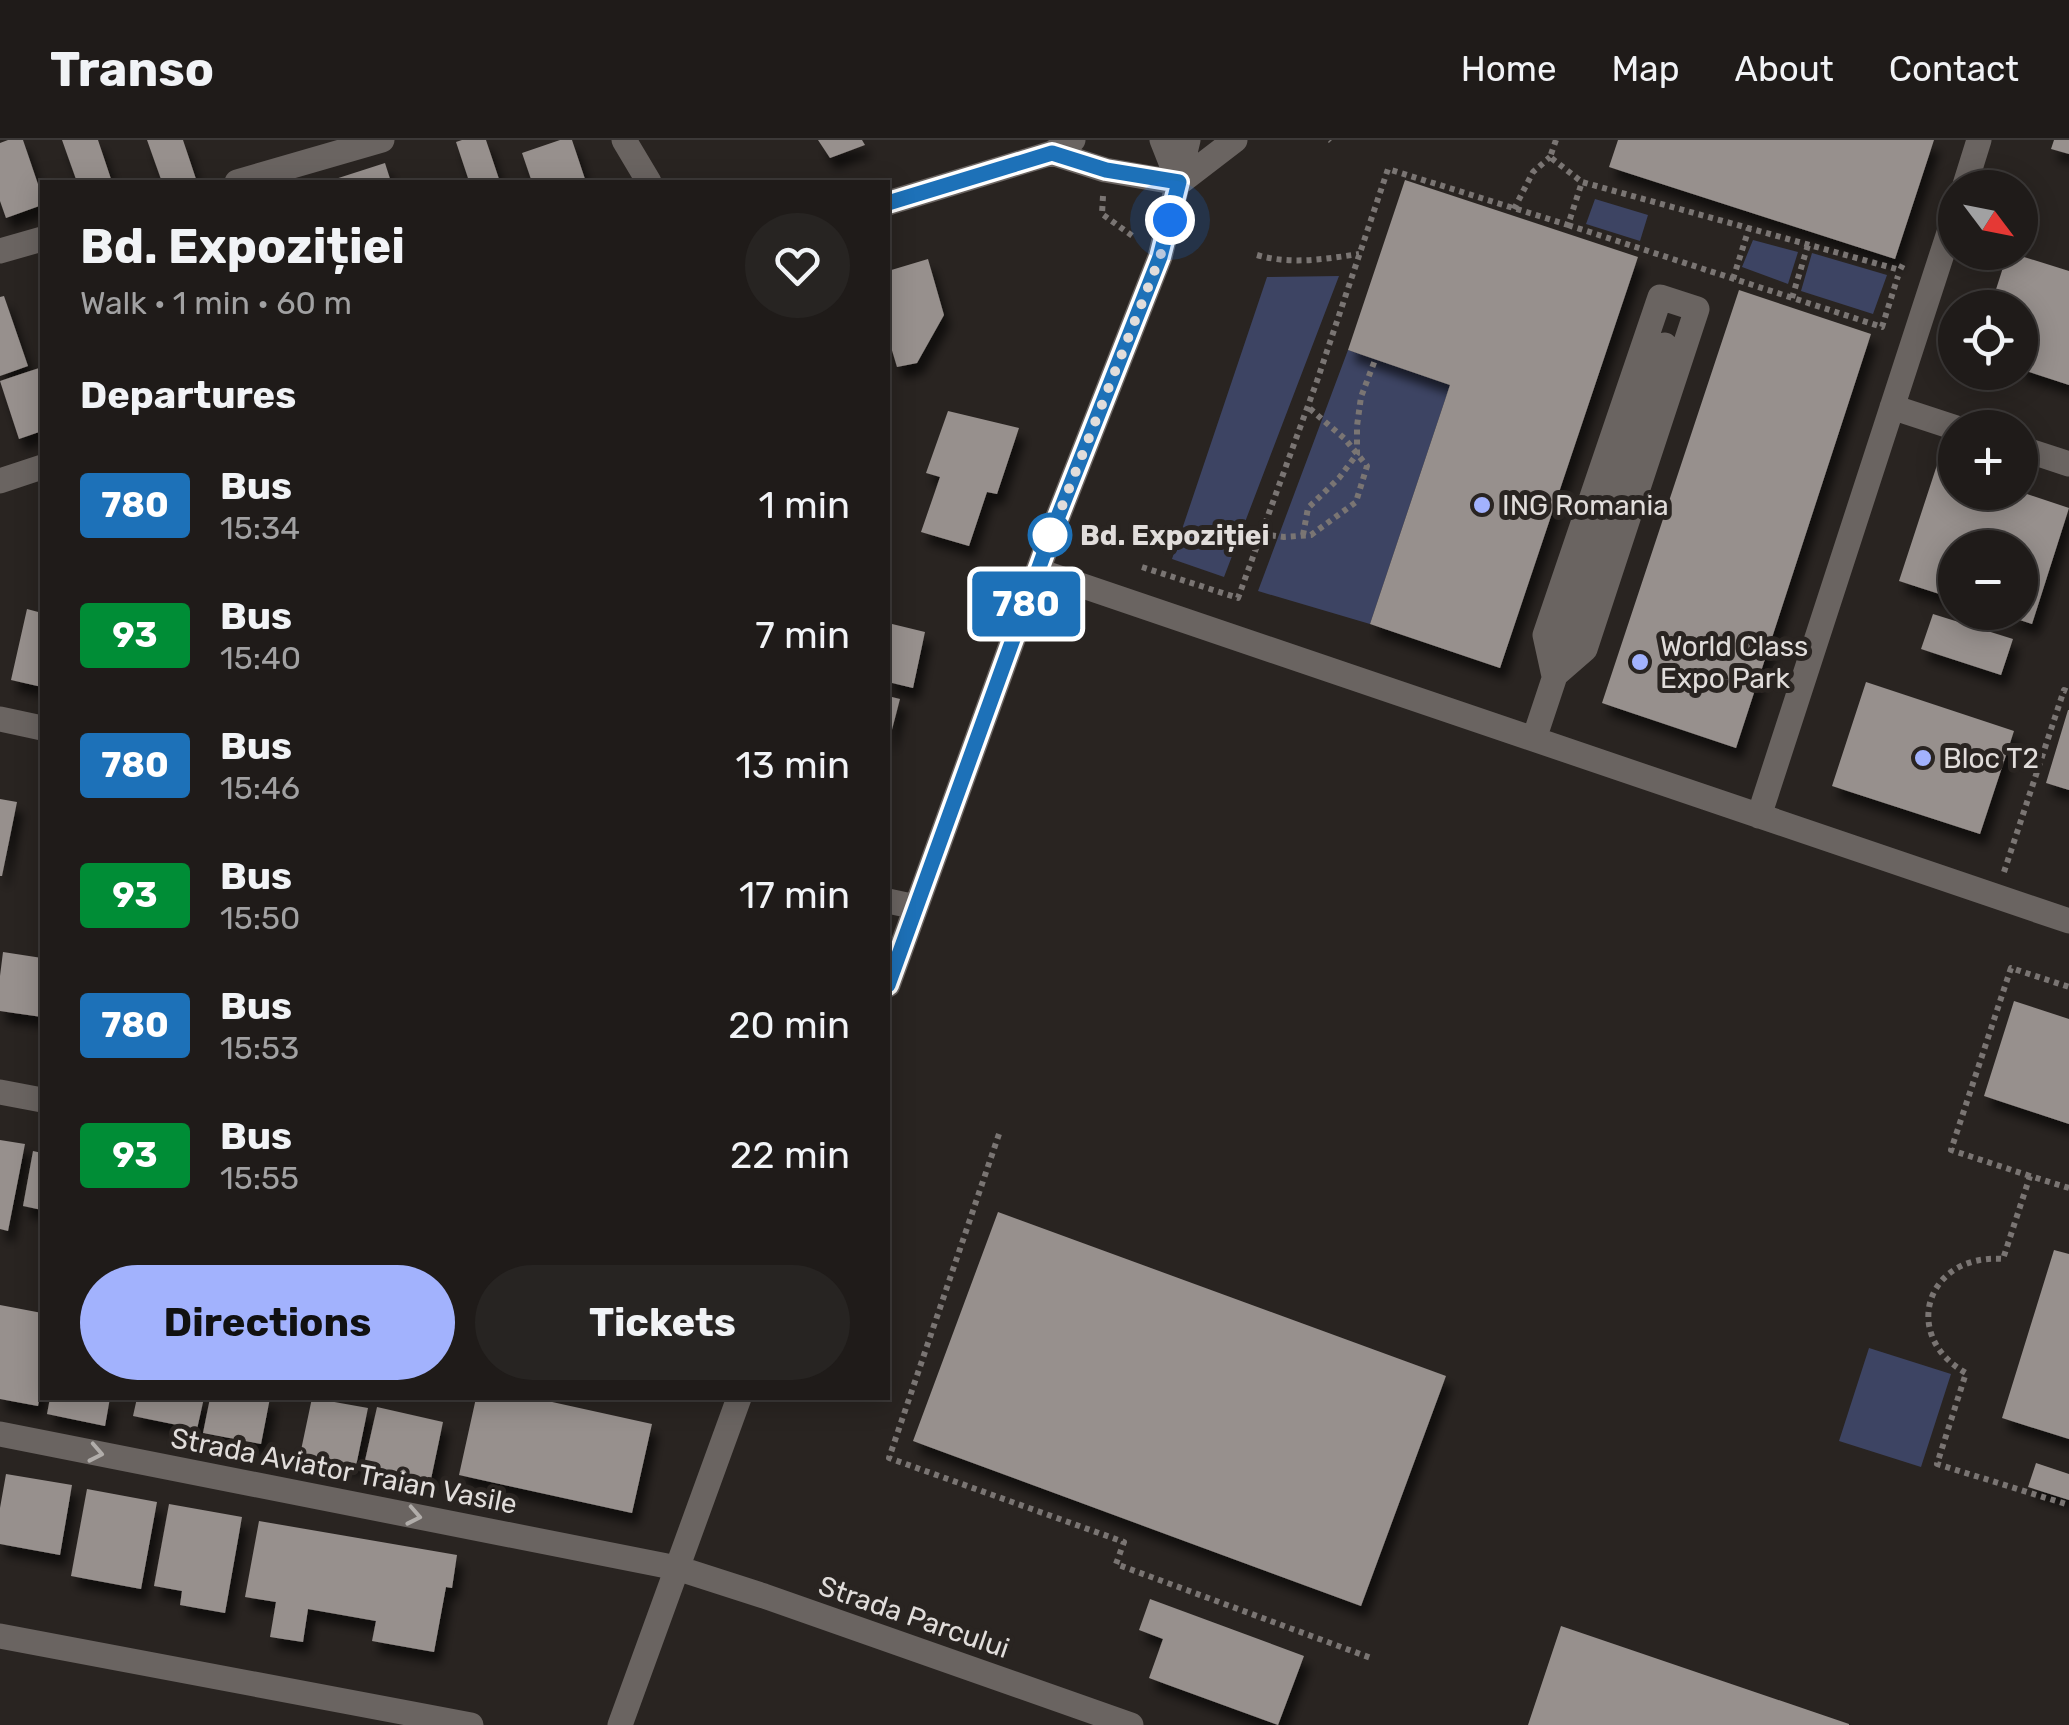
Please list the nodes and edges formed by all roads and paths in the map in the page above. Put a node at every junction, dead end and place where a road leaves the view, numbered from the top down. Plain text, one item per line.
1 (382, 140) edge
2 (624, 140) edge
3 (1162, 140) edge
4 (1188, 140) edge
5 (1235, 140) edge
6 (1556, 140) edge
7 (1979, 140) edge
8 (1056, 144) edge
9 (1550, 157) junction
10 (1970, 170) edge
11 (243, 180) edge
12 (648, 180) edge
13 (1179, 182) junction
14 (1582, 182) junction
15 (890, 202) edge
16 (1514, 209) junction
17 (1568, 225) junction
18 (1749, 228) junction
19 (40, 240) edge
20 (1808, 245) junction
21 (0, 252) edge
22 (1907, 252) dead end
23 (1359, 254) junction
24 (1257, 256) dead end
25 (1938, 266) edge
26 (1900, 270) junction
27 (1733, 279) junction
28 (1792, 298) junction
29 (1665, 345) dead end
30 (1376, 360) dead end
31 (1308, 406) junction
32 (1892, 407) junction
33 (1938, 422) edge
34 (1357, 454) junction
35 (2038, 454) edge
36 (2069, 464) edge
37 (40, 468) edge
38 (0, 481) edge
39 (1261, 534) junction
40 (1303, 535) junction
41 (1142, 567) dead end
42 (1039, 570) junction
43 (1554, 676) junction
44 (2069, 692) edge
45 (0, 719) edge
46 (40, 728) edge
47 (1534, 739) junction
48 (1760, 816) junction
49 (1996, 896) junction
50 (890, 901) edge
51 (916, 907) junction
52 (2069, 921) edge
53 (890, 978) edge
54 (2069, 987) edge
55 (0, 1092) edge
56 (40, 1100) edge
57 (999, 1134) dead end
58 (2030, 1176) junction
59 (2069, 1188) edge
60 (737, 1400) edge
61 (0, 1434) edge
62 (2069, 1506) edge
63 (677, 1568) junction
64 (0, 1636) edge
65 (1371, 1658) dead end
66 (361, 1715) edge
67 (426, 1721) edge
68 (471, 1725) edge
69 (620, 1725) edge
70 (1131, 1725) edge

1 - 11 street
2 - 12 street
3 - 13 street
4 - 13 street
5 - 13 street
6 - 9 path
7 - 10 street
8 - 13 street
8 - 15 street
9 - 14 path
9 - 16 path
13 - 42 street
14 - 17 path
14 - 18 path
16 - 17 path
16 - 23 path
17 - 27 path
18 - 20 path
18 - 27 path
19 - 21 street
20 - 26 path
20 - 28 path
22 - 26 path
23 - 24 path
23 - 31 path
25 - 32 street
26 - 28 path
27 - 28 path
29 - 43 street
30 - 34 path
31 - 34 path
31 - 39 path
32 - 33 street
32 - 48 street
34 - 40 path
34 - 40 path
35 - 36 street
37 - 38 street
39 - 40 path
39 - 41 path
42 - 47 street
42 - 51 street
43 - 43 street
43 - 47 street
44 - 49 path
45 - 46 street
47 - 48 street
48 - 49 street
49 - 52 street
50 - 51 street
51 - 53 street
54 - 58 path
55 - 56 street
57 - 65 path
58 - 59 path
58 - 62 path
60 - 63 street
61 -> 63 street, Strada Aviator Traian Vasile
63 - 69 street
63 - 70 street, Strada Parcului
64 - 66 street
66 - 67 street
67 - 68 street

